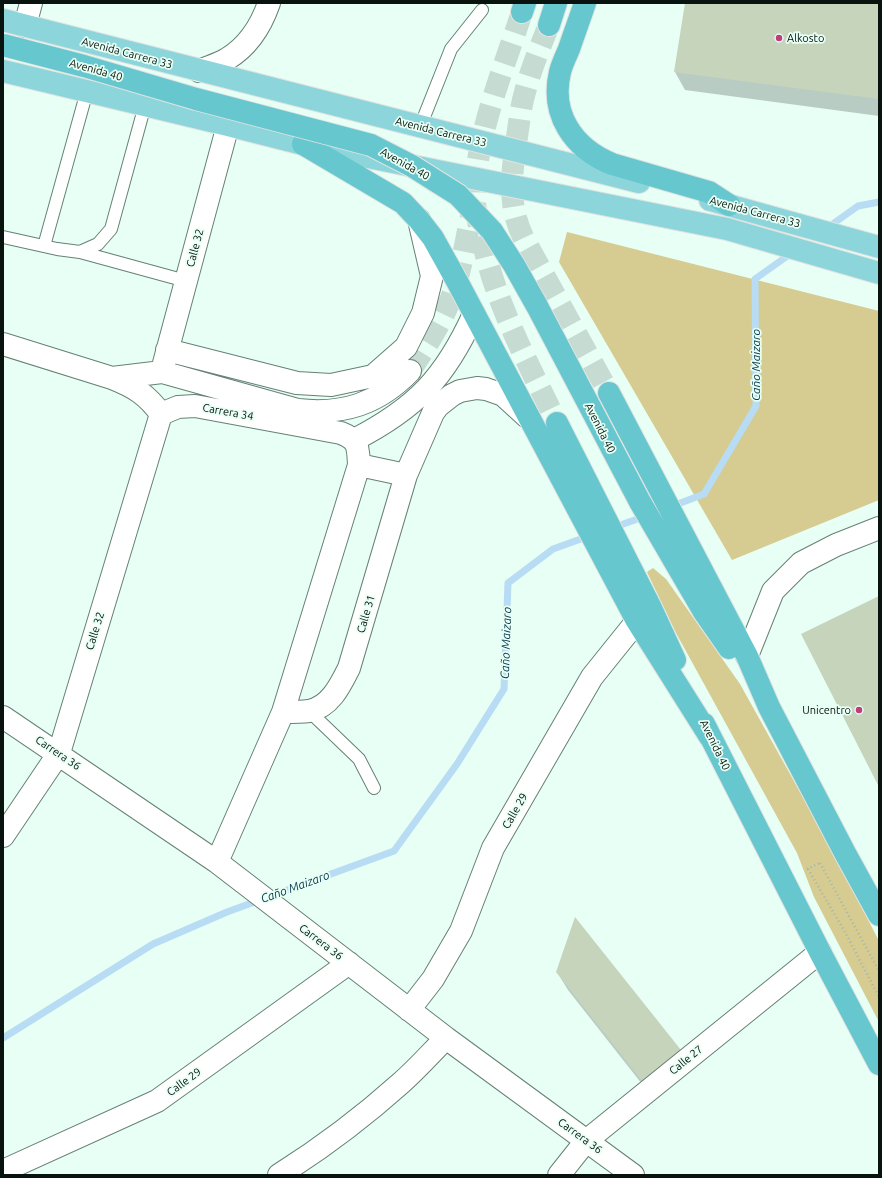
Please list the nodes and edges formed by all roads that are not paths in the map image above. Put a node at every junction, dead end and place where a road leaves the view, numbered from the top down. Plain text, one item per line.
1 (31, 3) edge
2 (269, 3) edge
3 (556, 3) edge
4 (585, 3) edge
5 (482, 10) dead end
6 (3, 20) edge
7 (549, 25) tunnel mouth
8 (25, 26) junction
9 (3, 45) edge
10 (3, 71) edge
11 (199, 71) junction
12 (87, 91) junction
13 (145, 105) junction
14 (228, 124) junction
15 (420, 127) junction
16 (303, 144) junction
17 (412, 166) junction
18 (729, 205) junction
19 (419, 220) junction
20 (3, 237) edge
21 (44, 246) junction
22 (879, 247) edge
23 (80, 252) junction
24 (879, 273) edge
25 (186, 281) junction
26 (474, 314) junction
27 (3, 344) edge
28 (167, 350) junction
29 (410, 371) tunnel mouth
30 (162, 372) junction
31 (112, 378) junction
32 (609, 394) tunnel mouth
33 (161, 414) junction
34 (531, 420) junction
35 (557, 422) tunnel mouth
36 (354, 440) junction
37 (359, 465) junction
38 (406, 475) junction
39 (583, 497) junction
40 (879, 528) edge
41 (612, 552) junction
42 (637, 621) junction
43 (747, 656) junction
44 (769, 707) junction
45 (309, 711) junction
46 (283, 712) junction
47 (3, 717) edge
48 (710, 737) junction
49 (59, 753) junction
50 (374, 788) dead end
51 (3, 836) edge
52 (217, 862) junction
53 (879, 915) edge
54 (820, 952) junction
55 (349, 963) junction
56 (410, 1010) junction
57 (446, 1038) junction
58 (879, 1064) edge
59 (586, 1141) junction
60 (3, 1172) edge
61 (279, 1175) edge
62 (559, 1175) edge
63 (633, 1175) edge

1 - 8 street
2 - 11 street
3 - 7 highway
4 - 18 highway
5 - 15 lane
6 - 8 main road, Avenida Carrera 33
8 - 11 main road, Avenida Carrera 33
9 - 17 highway, Avenida 40, bridge
10 - 12 main road
11 - 15 main road, Avenida Carrera 33
12 - 13 main road
12 - 21 lane
13 - 14 main road
13 - 23 lane
14 - 16 main road
14 - 25 street, Calle 32
15 - 18 main road, Avenida Carrera 33
16 - 17 main road
16 - 19 highway
17 - 24 main road
17 - 44 highway, Avenida 40, bridge
18 - 22 main road, Avenida Carrera 33
19 - 26 highway
19 - 28 street
20 - 21 lane
21 - 23 lane
23 - 25 lane
25 - 28 street, Calle 32
26 - 34 highway
26 - 36 street
27 - 31 street
28 - 30 street, Calle 32
29 - 30 street
30 - 31 street
31 - 33 street
32 - 43 highway
33 - 36 street, Carrera 34
33 - 49 street, Calle 32
34 - 38 street, Calle 31
34 - 39 highway
35 - 39 highway
36 - 37 street
37 - 38 street
37 - 46 street
38 - 45 street, Calle 31
39 - 41 highway
40 - 43 street
41 - 42 highway
41 - 48 highway, Avenida 40
42 - 48 highway
42 - 56 street, Calle 29
43 - 44 highway
44 - 53 highway
45 - 46 street, Calle 31
45 - 50 lane
46 - 52 street
47 - 49 street, Carrera 36
48 - 54 highway, Avenida 40
49 - 51 street, Calle 32
49 - 52 street, Carrera 36
52 - 55 street, Carrera 36
54 - 58 highway, Avenida 40
54 - 59 street, Calle 27
55 - 56 street, Carrera 36
55 - 60 street, Calle 29
56 - 57 street, Carrera 36
57 - 59 street, Carrera 36
57 - 61 street
59 - 62 street, Calle 27
59 - 63 street, Carrera 36

